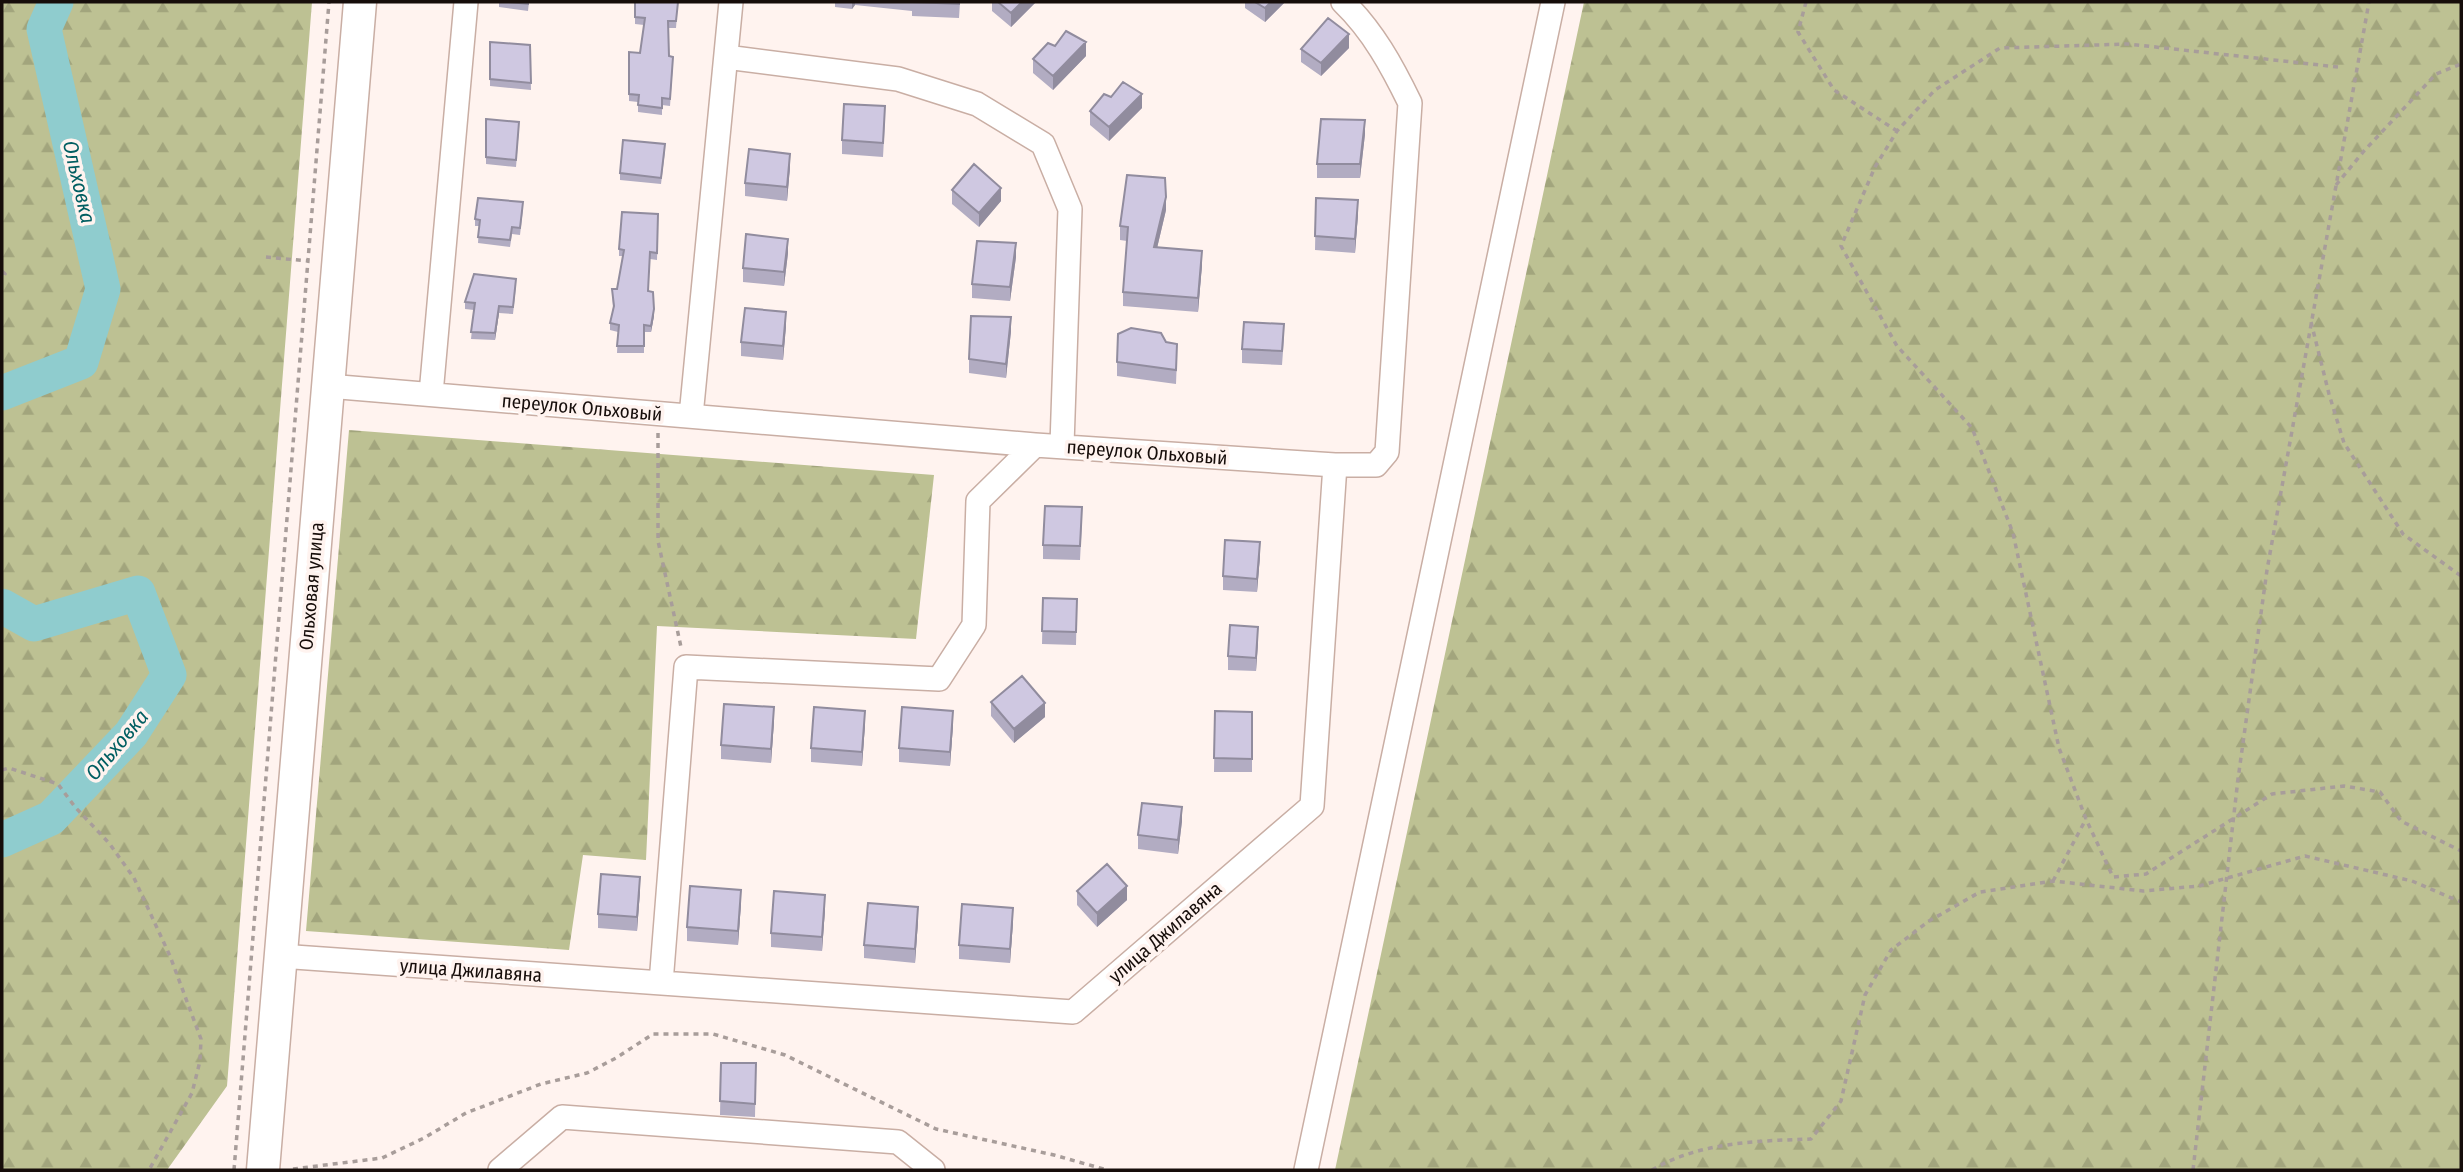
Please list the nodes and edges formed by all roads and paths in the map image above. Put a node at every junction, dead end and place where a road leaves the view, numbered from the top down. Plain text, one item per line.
1 (329, 2) edge
2 (360, 2) edge
3 (466, 2) edge
4 (731, 2) edge
5 (1343, 2) edge
6 (1553, 2) edge
7 (1806, 2) edge
8 (2369, 2) edge
9 (726, 57) junction
10 (2461, 64) edge
11 (2338, 67) dead end
12 (1897, 131) junction
13 (2335, 187) junction
14 (266, 257) dead end
15 (308, 261) junction
16 (2, 271) edge
17 (2, 278) edge
18 (2311, 319) junction
19 (328, 386) junction
20 (430, 394) junction
21 (658, 413) junction
22 (691, 416) junction
23 (1035, 445) junction
24 (1062, 445) junction
25 (1335, 465) junction
26 (2461, 576) edge
27 (685, 667) junction
28 (2, 770) edge
29 (2086, 819) junction
30 (2233, 819) junction
31 (2461, 851) edge
32 (2226, 878) junction
33 (2053, 881) junction
34 (2461, 902) edge
35 (280, 956) junction
36 (661, 983) junction
37 (149, 1170) edge
38 (234, 1170) edge
39 (263, 1170) edge
40 (500, 1170) edge
41 (933, 1170) edge
42 (1306, 1170) edge
43 (1652, 1170) edge
44 (2193, 1170) edge

1 - 15 path
2 - 19 main road, Ольховая улица
3 - 20 street
4 - 9 street
5 - 25 street, переулок Ольховый
6 - 42 street
7 - 12 path
8 - 13 path
9 - 22 street
9 - 24 street
10 - 13 path
11 - 12 path
12 - 29 path
13 - 18 path
14 - 15 path
15 - 38 path
16 - 17 path
18 - 26 path
18 - 30 path
19 - 20 street, переулок Ольховый
19 - 35 main road, Ольховая улица
20 - 21 street, переулок Ольховый
21 - 22 street, переулок Ольховый
21 - 27 path
22 - 23 street, переулок Ольховый
23 - 24 street, переулок Ольховый
23 - 27 street
24 - 25 street, переулок Ольховый
25 - 36 street, улица Джилавяна
27 - 36 street
28 - 37 path
29 - 30 path
29 - 33 path
30 - 31 path
30 - 32 path
32 - 33 path
32 - 34 path
32 - 44 path
33 - 43 path
35 - 36 street, улица Джилавяна
35 - 39 main road, Ольховая улица
40 - 41 street

